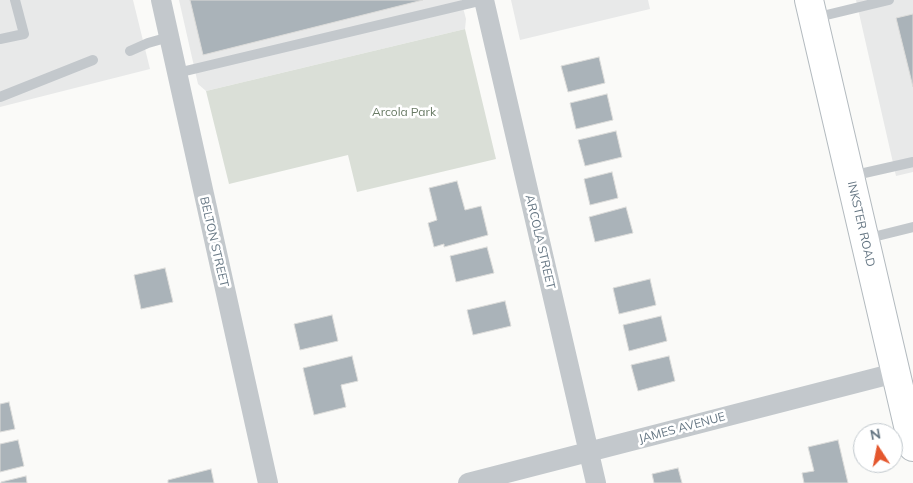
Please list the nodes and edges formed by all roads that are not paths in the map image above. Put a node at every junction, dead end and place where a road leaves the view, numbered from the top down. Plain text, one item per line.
1 (15, 0) edge
2 (161, 0) edge
3 (484, 0) edge
4 (889, 0) edge
5 (811, 9) edge
6 (169, 37) junction
7 (0, 39) edge
8 (130, 51) dead end
9 (93, 60) dead end
10 (177, 73) junction
11 (0, 97) edge
12 (913, 162) edge
13 (850, 176) junction
14 (913, 227) edge
15 (864, 239) junction
16 (895, 373) junction
17 (913, 447) edge
18 (589, 453) junction
19 (268, 483) edge
20 (468, 483) edge
21 (596, 483) edge

1 - 7 lane
2 - 6 street, BELTON STREET
3 - 10 lane
3 - 18 street, ARCOLA STREET
4 - 5 lane
5 - 13 main road, INKSTER ROAD
6 - 8 lane
6 - 10 street, BELTON STREET
9 - 11 lane
10 - 19 street, BELTON STREET
12 - 13 lane
13 - 15 main road, INKSTER ROAD
14 - 15 lane
15 - 16 main road, INKSTER ROAD
16 - 17 main road, INKSTER ROAD
16 - 18 street, JAMES AVENUE
18 - 20 street, JAMES AVENUE
18 - 21 street, ARCOLA STREET

